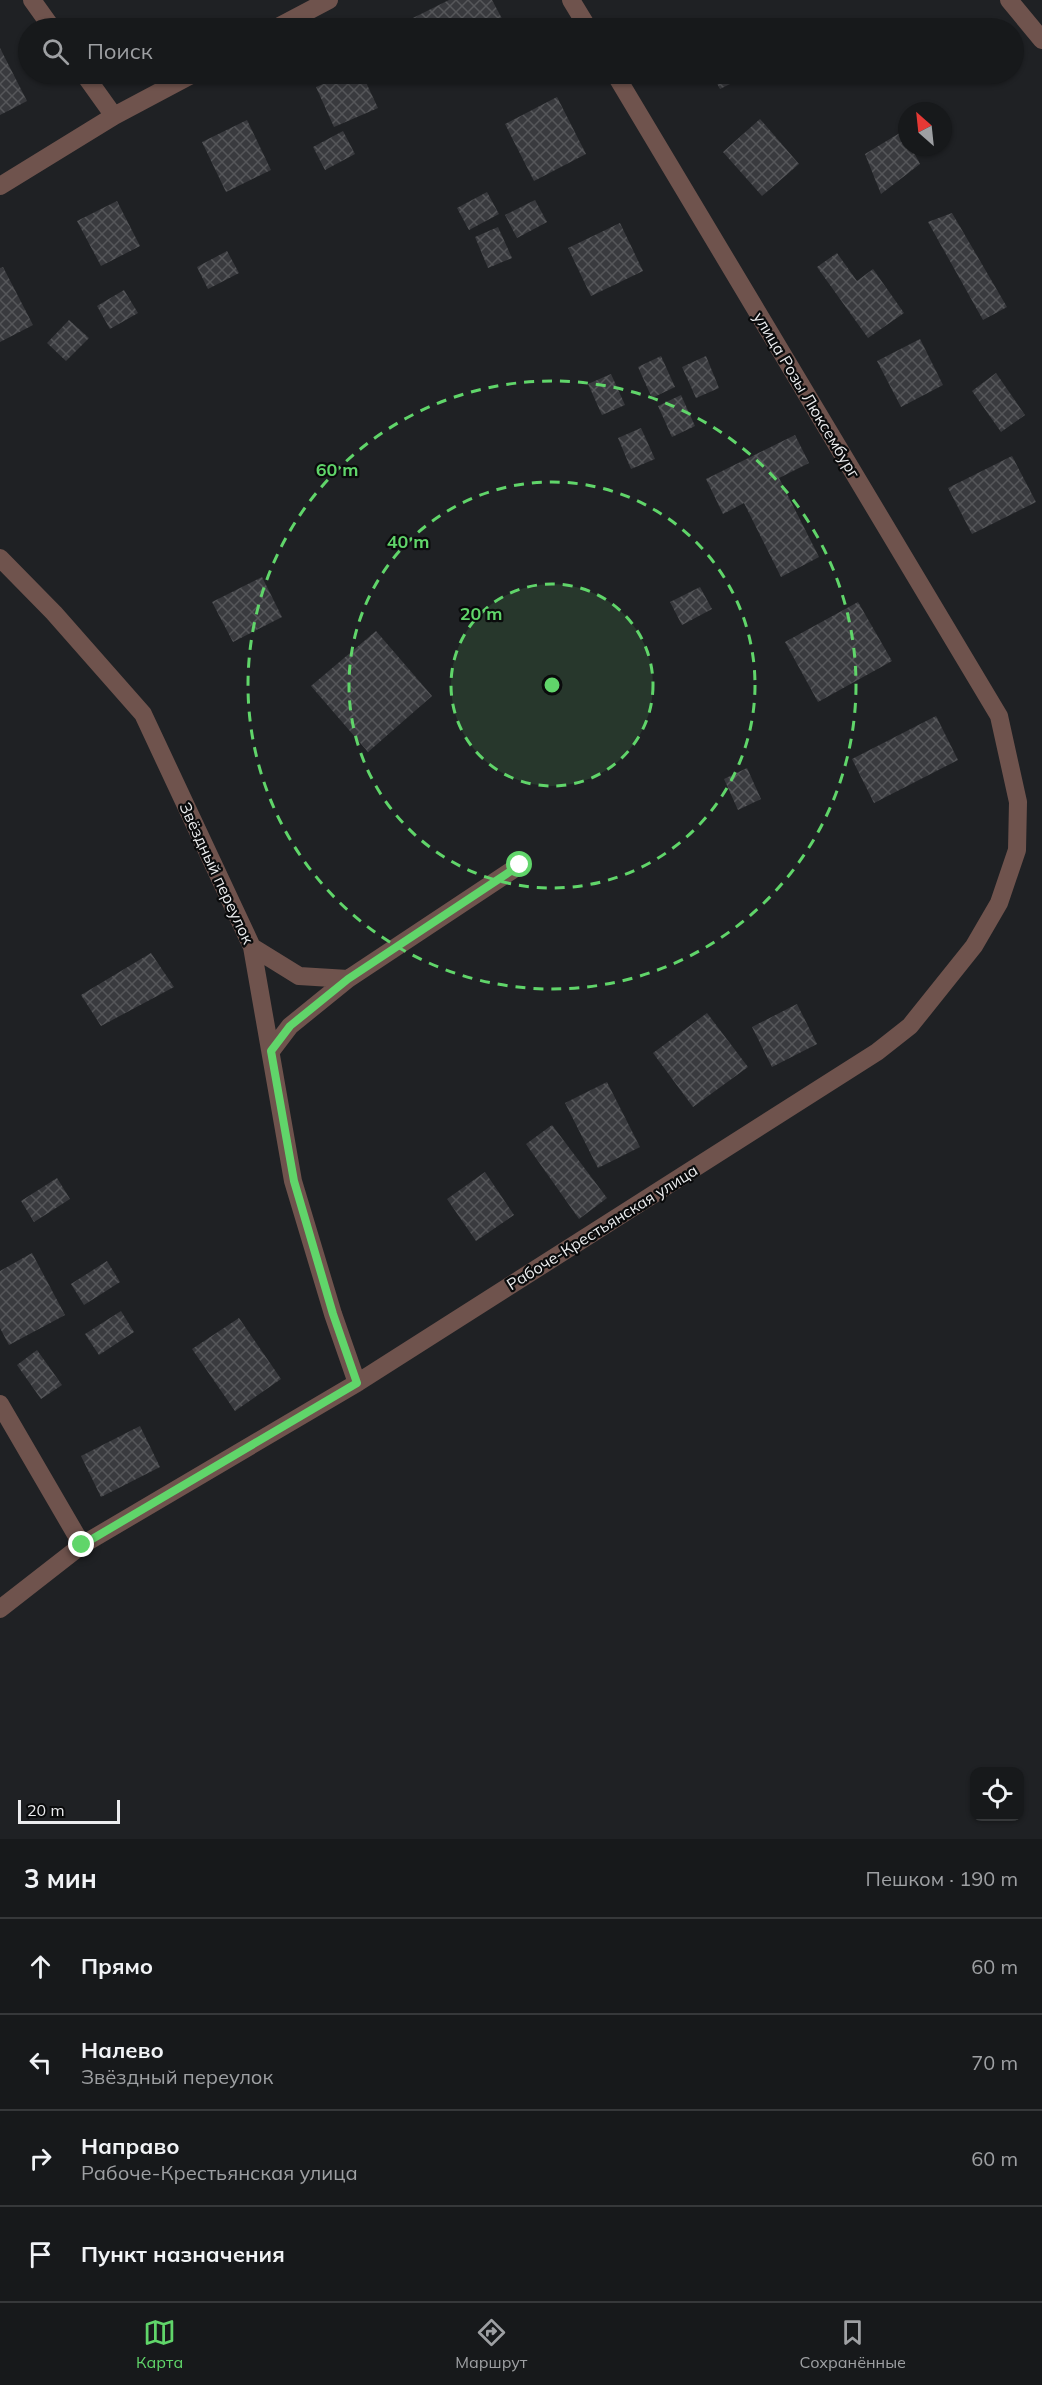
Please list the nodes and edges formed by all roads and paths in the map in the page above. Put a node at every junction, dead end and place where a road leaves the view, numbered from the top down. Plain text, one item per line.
1 (32, 0) edge
2 (329, 0) edge
3 (571, 0) edge
4 (1009, 0) edge
5 (45, 18) edge
6 (295, 18) edge
7 (582, 18) edge
8 (1024, 18) edge
9 (1024, 18) edge
10 (1042, 40) edge
11 (91, 84) edge
12 (174, 84) edge
13 (621, 84) edge
14 (114, 116) junction
15 (0, 186) edge
16 (0, 558) edge
17 (999, 716) joint
18 (520, 865) dead end
19 (252, 947) junction
20 (348, 979) junction
21 (271, 1051) junction
22 (357, 1383) junction
23 (0, 1404) edge
24 (82, 1545) junction
25 (0, 1609) edge

1 - 5 street
2 - 6 street
3 - 7 street
4 - 8 street
9 - 10 street
11 - 14 street
12 - 14 street
13 - 17 street, улица Розы Люксембург
14 - 15 street
16 - 19 street, Звёздный переулок
17 - 22 street, Рабоче-Крестьянская улица
18 - 20 street
19 - 20 street
19 - 21 street, Звёздный переулок
20 - 21 street
21 - 22 street, Звёздный переулок
22 - 24 street, Рабоче-Крестьянская улица
23 - 24 street
24 - 25 street, Рабоче-Крестьянская улица

